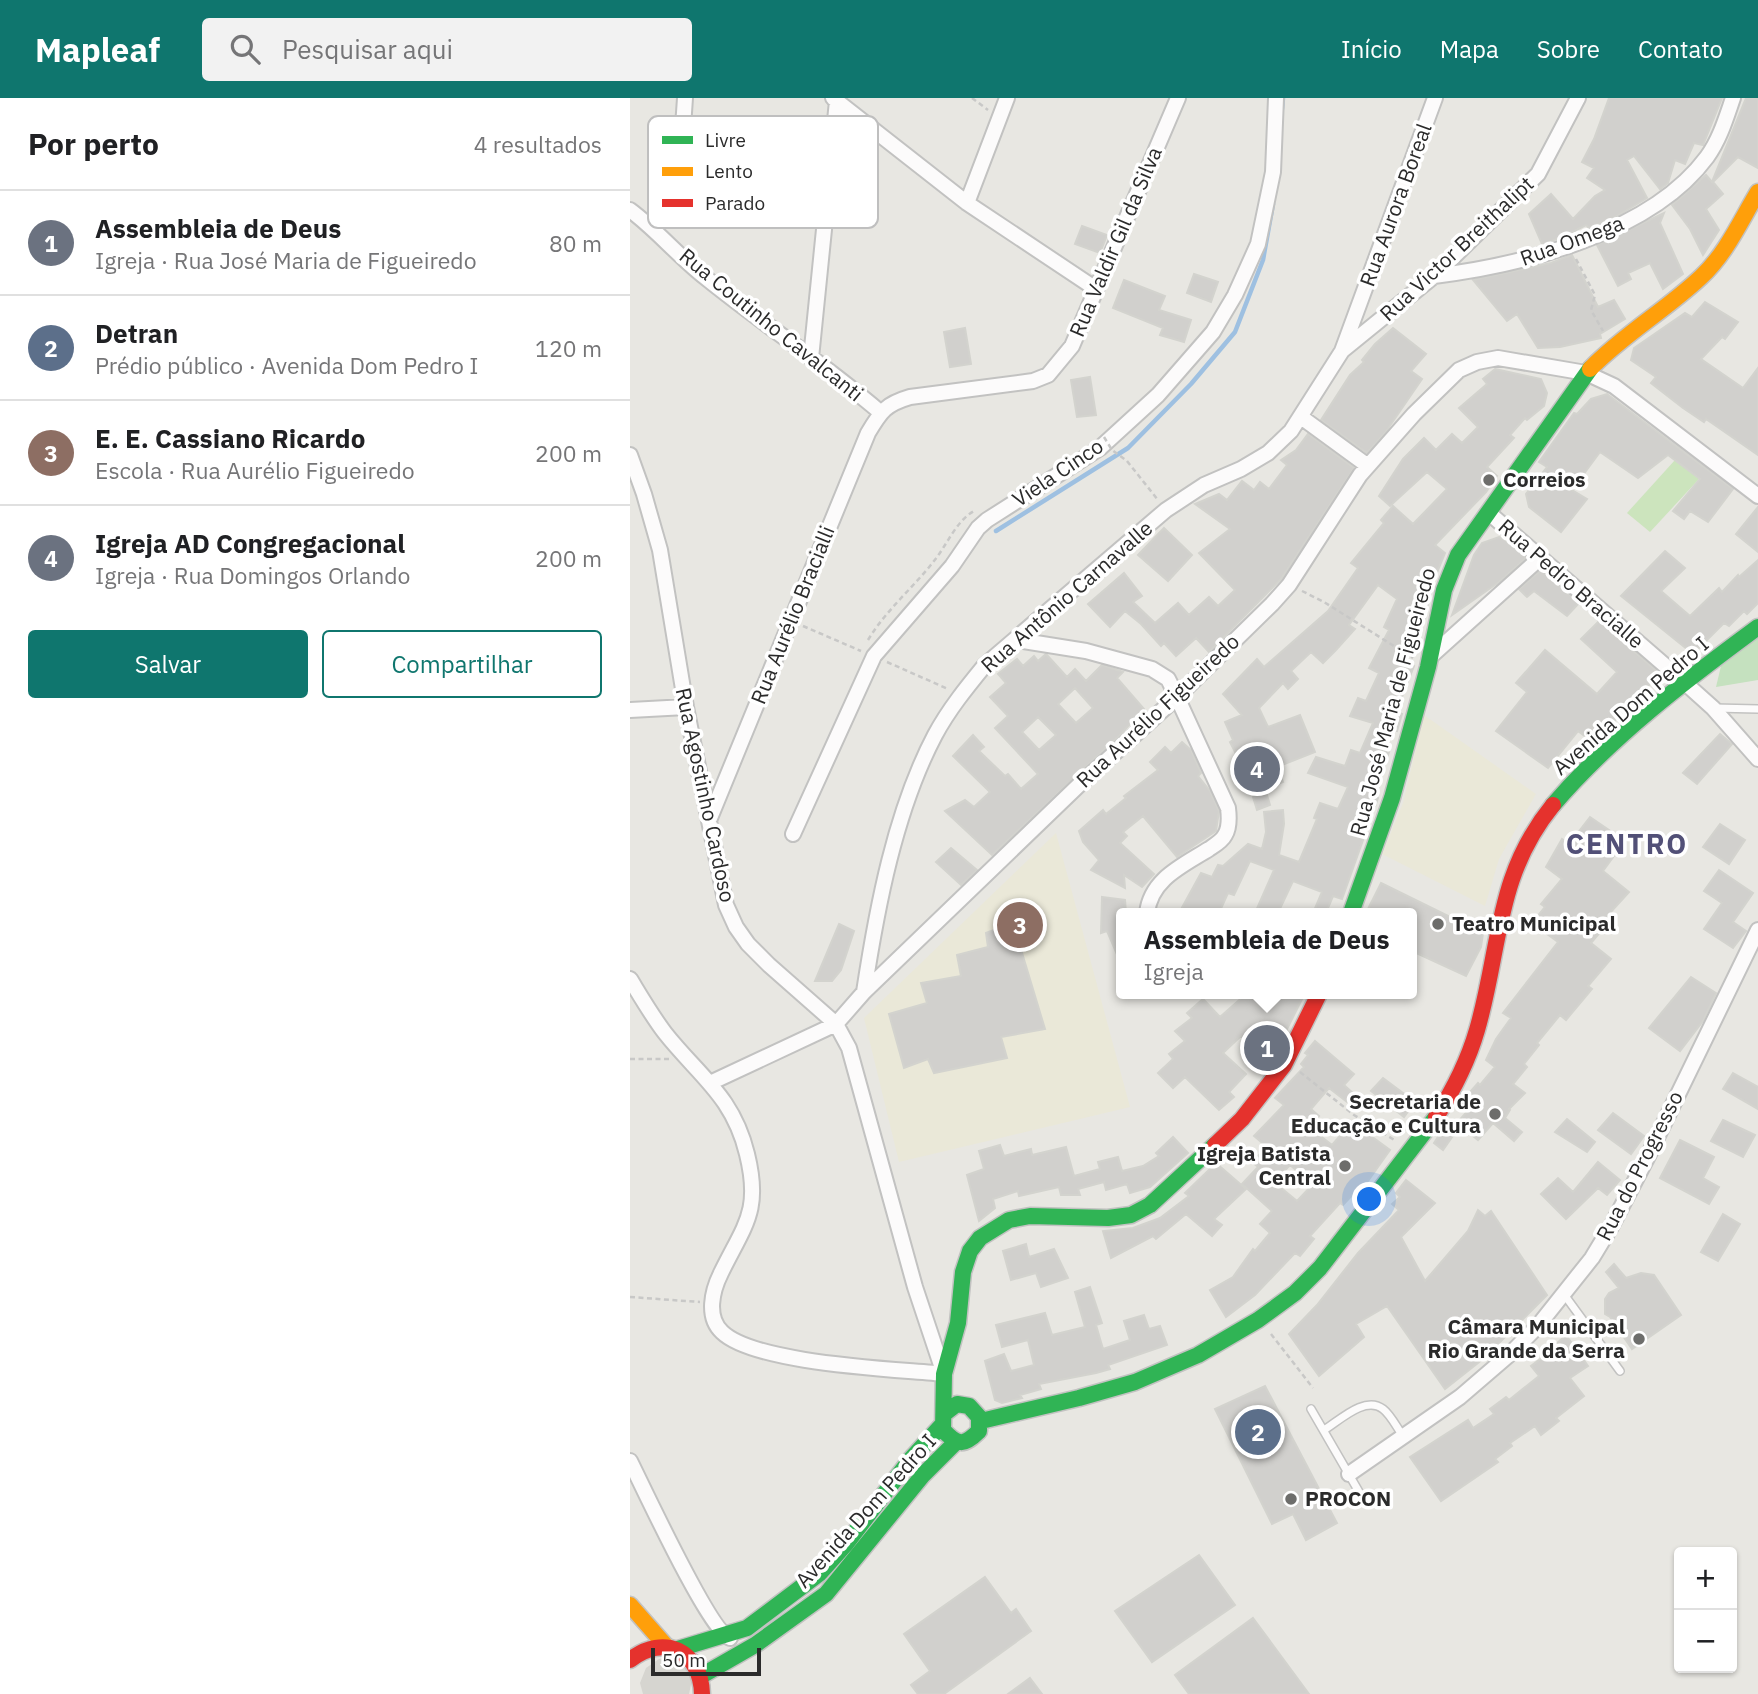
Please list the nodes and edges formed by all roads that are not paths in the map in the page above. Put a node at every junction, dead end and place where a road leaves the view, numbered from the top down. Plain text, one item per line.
1 (685, 98) edge
2 (1007, 98) edge
3 (1178, 98) edge
4 (1276, 98) edge
5 (1421, 98) edge
6 (1435, 98) edge
7 (1578, 98) edge
8 (1733, 98) edge
9 (835, 100) edge
10 (683, 116) edge
11 (856, 116) edge
12 (1427, 120) junction
13 (878, 134) edge
14 (1758, 192) edge
15 (967, 203) junction
16 (630, 210) edge
17 (648, 224) edge
18 (654, 228) edge
19 (823, 228) edge
20 (1434, 276) junction
21 (1097, 289) junction
22 (1342, 351) junction
23 (811, 358) junction
24 (1586, 373) junction
25 (880, 412) junction
26 (1301, 417) junction
27 (630, 455) edge
28 (1368, 466) junction
29 (1758, 496) edge
30 (1489, 513) junction
31 (1540, 558) junction
32 (1758, 627) edge
33 (1017, 640) junction
34 (1429, 662) junction
35 (1684, 682) junction
36 (1177, 696) junction
37 (685, 707) junction
38 (1713, 708) junction
39 (1758, 709) edge
40 (630, 710) edge
41 (1758, 759) edge
42 (709, 819) junction
43 (793, 834) dead end
44 (1148, 908) edge
45 (1352, 908) edge
46 (1758, 930) edge
47 (630, 979) edge
48 (864, 992) junction
49 (1317, 999) edge
50 (836, 1024) junction
51 (710, 1083) junction
52 (1562, 1292) junction
53 (1620, 1371) dead end
54 (944, 1374) junction
55 (969, 1406) junction
56 (1311, 1409) dead end
57 (943, 1420) junction
58 (981, 1422) junction
59 (1324, 1430) junction
60 (1404, 1436) junction
61 (956, 1442) junction
62 (630, 1461) edge
63 (1349, 1474) junction
64 (1362, 1497) dead end
65 (630, 1605) edge
66 (724, 1636) junction
67 (755, 1645) junction
68 (672, 1648) junction
69 (630, 1660) edge
70 (702, 1688) edge

1 - 10 street
2 - 15 street
3 - 21 street, Rua Valdir Gil da Silva
4 - 43 street, Viela Cinco
5 - 12 street
6 - 12 street, Rua Aurora Boreal
7 - 20 street, Rua Victor Breithalipt
8 - 20 street, Rua Omega
9 - 11 street
12 - 22 street, Rua Aurora Boreal
13 - 15 street
14 - 24 main road, Rua José Maria de Figueiredo
15 - 21 street
16 - 17 street, Rua Coutinho Cavalcanti
18 - 23 street, Rua Coutinho Cavalcanti
19 - 23 street
20 - 22 street, Rua Victor Breithalipt
21 - 25 street, Rua Valdir Gil da Silva
22 - 26 street, Rua Antônio Carnavalle
23 - 25 street, Rua Coutinho Cavalcanti
24 - 28 street, Rua Aurélio Figueiredo
24 - 29 street, Rua Aurélio Figueiredo
24 - 30 main road, Rua José Maria de Figueiredo
25 - 42 street, Rua Aurélio Bracialli
26 - 28 street
26 - 33 street, Rua Antônio Carnavalle
27 - 37 street, Rua Agostinho Cardoso
28 - 36 street, Rua Aurélio Figueiredo
30 - 31 street, Rua Pedro Bracialle
30 - 34 main road, Rua José Maria de Figueiredo
31 - 34 street
31 - 35 street, Rua Pedro Bracialle
32 - 35 main road, Avenida Dom Pedro I
33 - 36 street
33 - 48 street, Rua Antônio Carnavalle
34 - 45 main road, Rua José Maria de Figueiredo
35 - 38 street
35 - 58 main road, Avenida Dom Pedro I
36 - 44 street
36 - 48 street, Rua Aurélio Figueiredo
37 - 40 street
37 - 42 street, Rua Agostinho Cardoso
38 - 39 lane
38 - 41 street
42 - 50 street, Rua Agostinho Cardoso
46 - 52 street, Rua do Progresso
47 - 51 street
48 - 50 street, Rua Aurélio Figueiredo
49 - 54 main road
50 - 51 street, Rua Aurélio Figueiredo
50 - 54 street, Rua Agostinho Cardoso
51 - 54 street
52 - 53 lane
52 - 60 street, Rua do Progresso
54 - 55 main road
54 - 57 main road
55 - 57 main road
55 - 58 main road
56 - 59 lane
57 - 61 main road
57 - 66 main road, Avenida Dom Pedro I
58 - 61 main road
59 - 60 lane
59 - 63 lane
60 - 63 street, Rua do Progresso
61 - 67 main road, Avenida Dom Pedro I
62 - 66 street
63 - 64 lane
65 - 68 main road
66 - 67 street
66 - 68 main road, Avenida Dom Pedro I
67 - 70 main road, Avenida Dom Pedro I
68 - 69 main road, Avenida Dom Pedro I
68 - 70 main road

